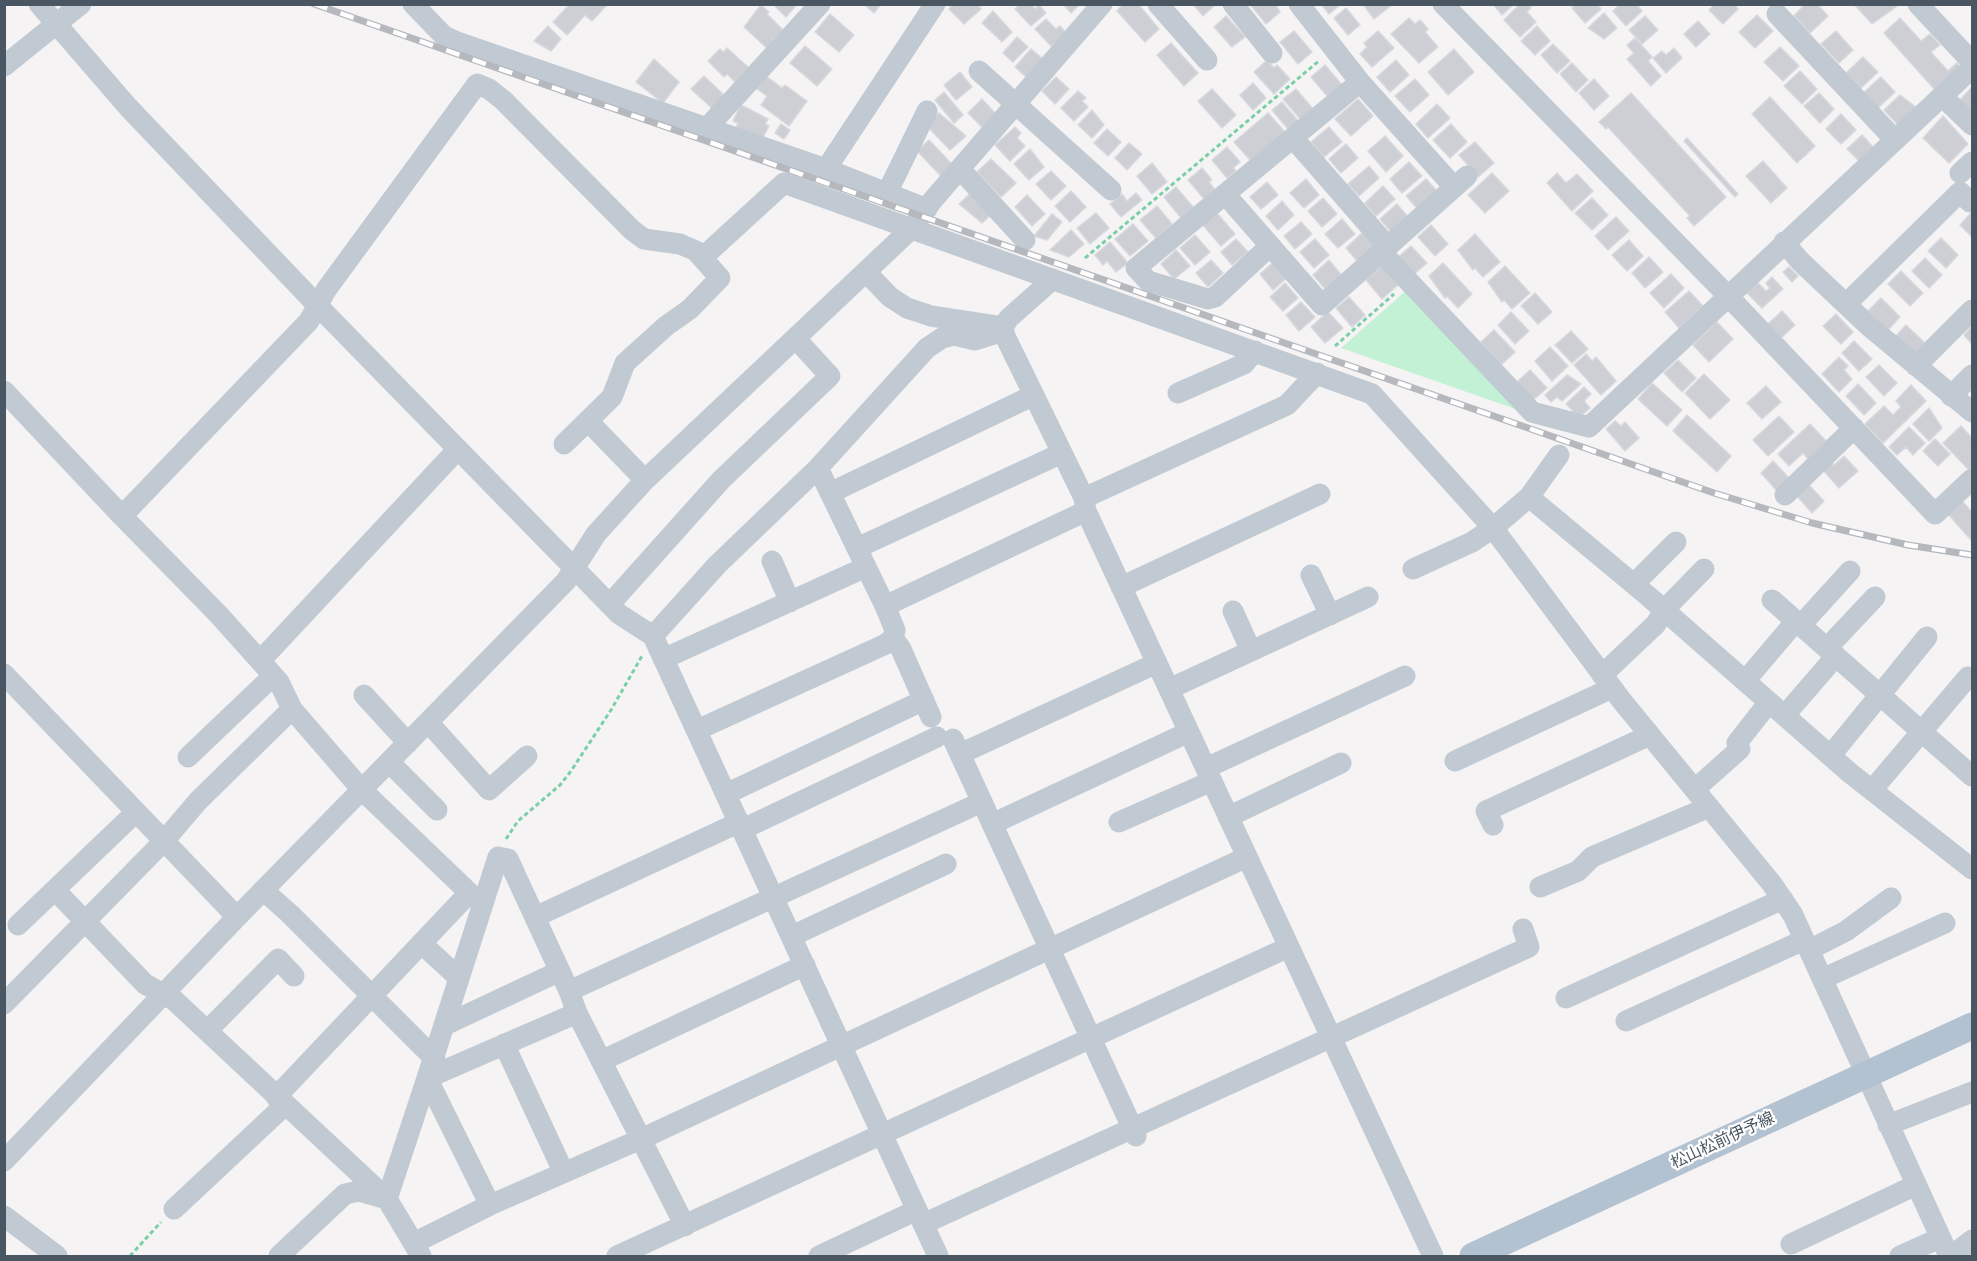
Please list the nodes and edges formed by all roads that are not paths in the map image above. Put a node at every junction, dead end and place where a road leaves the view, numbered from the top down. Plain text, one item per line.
1 (39, 4) edge
2 (81, 4) edge
3 (414, 4) edge
4 (820, 4) edge
5 (935, 4) edge
6 (1102, 4) edge
7 (1158, 4) edge
8 (1233, 4) edge
9 (1299, 4) edge
10 (1443, 4) edge
11 (1918, 4) edge
12 (1778, 14) dead end
13 (56, 25) junction
14 (1272, 53) dead end
15 (1206, 60) dead end
16 (4, 66) edge
17 (1972, 69) edge
18 (980, 71) dead end
19 (1360, 82) junction
20 (1942, 96) junction
21 (1017, 103) junction
22 (927, 111) dead end
23 (1972, 125) edge
24 (706, 129) junction
25 (1293, 138) junction
26 (1895, 140) junction
27 (826, 169) junction
28 (960, 169) junction
29 (1111, 190) dead end
30 (887, 193) junction
31 (1225, 194) junction
32 (1970, 202) dead end
33 (927, 208) junction
34 (912, 228) junction
35 (1025, 240) dead end
36 (1784, 242) junction
37 (1270, 246) junction
38 (1385, 250) junction
39 (702, 258) junction
40 (867, 273) junction
41 (1053, 279) junction
42 (1727, 295) junction
43 (1846, 304) junction
44 (318, 306) junction
45 (1972, 310) edge
46 (1004, 329) junction
47 (796, 339) junction
48 (1255, 351) junction
49 (1916, 366) junction
50 (1317, 373) junction
51 (1972, 375) edge
52 (4, 391) edge
53 (1178, 393) dead end
54 (1034, 395) junction
55 (1951, 396) junction
56 (1972, 412) edge
57 (588, 421) junction
58 (1854, 429) junction
59 (564, 444) dead end
60 (458, 449) junction
61 (1062, 453) junction
62 (1559, 455) dead end
63 (818, 468) junction
64 (1972, 479) edge
65 (645, 480) junction
66 (830, 493) junction
67 (1320, 494) dead end
68 (1785, 495) dead end
69 (1529, 496) junction
70 (1085, 504) junction
71 (122, 516) junction
72 (1493, 528) junction
73 (1676, 542) dead end
74 (857, 548) junction
75 (772, 561) dead end
76 (574, 567) junction
77 (866, 567) junction
78 (1413, 569) dead end
79 (1704, 569) dead end
80 (1850, 571) dead end
81 (1311, 575) dead end
82 (1634, 584) junction
83 (1121, 587) junction
84 (1368, 597) dead end
85 (1875, 597) dead end
86 (1772, 600) dead end
87 (790, 602) junction
88 (610, 604) junction
89 (885, 606) junction
90 (1664, 610) junction
91 (1233, 612) dead end
92 (1330, 615) junction
93 (1798, 623) junction
94 (653, 636) junction
95 (1927, 637) dead end
96 (893, 638) junction
97 (1251, 651) junction
98 (1831, 652) junction
99 (663, 659) junction
100 (1157, 663) junction
101 (267, 669) junction
102 (4, 674) edge
103 (1405, 676) dead end
104 (1968, 676) dead end
105 (1607, 681) junction
106 (1744, 681) junction
107 (1169, 689) junction
108 (364, 695) dead end
109 (1881, 696) junction
110 (292, 709) junction
111 (1777, 709) junction
112 (428, 722) junction
113 (697, 730) junction
114 (941, 730) junction
115 (1189, 732) junction
116 (1922, 732) junction
117 (1650, 735) junction
118 (408, 743) junction
119 (1831, 755) junction
120 (527, 756) dead end
121 (188, 757) dead end
122 (1455, 761) dead end
123 (389, 762) junction
124 (1341, 763) dead end
125 (1209, 775) junction
126 (1972, 776) edge
127 (1695, 789) junction
128 (362, 790) junction
129 (1872, 790) junction
130 (726, 794) junction
131 (971, 807) dead end
132 (1709, 807) junction
133 (437, 810) dead end
134 (136, 812) junction
135 (1228, 817) junction
136 (1119, 822) dead end
137 (992, 824) junction
138 (1492, 825) dead end
139 (741, 826) junction
140 (164, 841) junction
141 (1247, 857) junction
142 (946, 864) dead end
143 (1972, 869) edge
144 (1540, 887) dead end
145 (55, 890) junction
146 (263, 890) junction
147 (774, 896) junction
148 (1891, 898) dead end
149 (475, 899) junction
150 (1783, 899) junction
151 (237, 917) junction
152 (534, 917) junction
153 (84, 921) junction
154 (1944, 923) dead end
155 (18, 925) dead end
156 (1523, 929) dead end
157 (792, 936) junction
158 (422, 943) junction
159 (1807, 945) junction
160 (1289, 947) junction
161 (1050, 949) junction
162 (805, 965) junction
163 (560, 972) junction
164 (294, 976) dead end
165 (459, 978) junction
166 (1822, 979) junction
167 (569, 991) junction
168 (163, 994) junction
169 (371, 997) junction
170 (1566, 998) dead end
171 (4, 1004) edge
172 (577, 1013) junction
173 (1626, 1021) dead end
174 (445, 1025) junction
175 (1972, 1026) edge
176 (207, 1031) junction
177 (1331, 1037) junction
178 (1091, 1038) junction
179 (504, 1044) junction
180 (842, 1046) junction
181 (601, 1061) junction
182 (431, 1069) junction
183 (1866, 1076) junction
184 (1972, 1092) edge
185 (280, 1101) junction
186 (1888, 1125) junction
187 (1135, 1132) junction
188 (882, 1134) junction
189 (641, 1139) junction
190 (4, 1161) edge
191 (563, 1171) junction
192 (1916, 1185) junction
193 (387, 1199) junction
194 (490, 1205) junction
195 (174, 1209) road end
196 (4, 1216) edge
197 (920, 1217) junction
198 (685, 1226) junction
199 (1972, 1240) edge
200 (1791, 1244) dead end
201 (418, 1250) edge
202 (1946, 1250) edge
203 (57, 1257) edge
204 (279, 1257) edge
205 (617, 1257) edge
206 (819, 1257) edge
207 (938, 1257) edge
208 (1433, 1257) edge
209 (1473, 1257) edge
210 (1900, 1257) edge

1 - 13 street
2 - 13 street
3 - 24 street
4 - 24 street
5 - 27 street
6 - 21 street
7 - 15 street
8 - 14 street
9 - 19 street
10 - 42 street
11 - 17 street
12 - 26 street
13 - 16 street
13 - 44 street
17 - 20 street
18 - 21 street
19 - 25 street
19 - 38 street
20 - 23 street
20 - 26 street
21 - 28 street
21 - 29 street
22 - 30 street
24 - 27 street
25 - 31 street
25 - 38 street
26 - 36 street
27 - 30 street
28 - 33 street
28 - 35 street
30 - 33 street
31 - 37 street
31 - 37 street
32 - 43 street
33 - 34 street
34 - 39 street
34 - 40 street
34 - 41 street
36 - 42 street
36 - 43 street
37 - 38 street
38 - 42 street
39 - 44 street
39 - 57 street
40 - 46 street
40 - 47 street
41 - 46 street
41 - 48 street
42 - 58 street
43 - 49 street
44 - 60 street
44 - 71 street
45 - 49 street
46 - 54 street
46 - 63 street
47 - 65 street
47 - 88 street
48 - 50 street
48 - 53 street
49 - 55 street
50 - 70 street
50 - 72 street
51 - 55 street
52 - 71 street
54 - 61 street
54 - 66 street
55 - 56 street
57 - 59 street
57 - 65 street
58 - 64 street
58 - 68 street
60 - 76 street
60 - 101 street
61 - 70 street
61 - 74 street
62 - 69 street
63 - 66 street
63 - 94 street
65 - 76 street
66 - 74 street
67 - 83 street
69 - 72 street
69 - 82 street
70 - 83 street
70 - 89 street
71 - 101 street
72 - 78 street
72 - 105 street
73 - 82 street
74 - 77 street
75 - 87 street
76 - 88 street
76 - 112 street
77 - 87 street
77 - 89 street
79 - 90 street
80 - 93 street
81 - 92 street
82 - 90 street
83 - 100 street
84 - 92 street
85 - 98 street
86 - 93 street
87 - 99 street
88 - 94 street
89 - 96 street
90 - 105 street
90 - 106 street
91 - 97 street
92 - 97 street
93 - 98 street
93 - 106 street
94 - 99 street
95 - 109 street
96 - 113 street
96 - 114 street
97 - 107 street
98 - 109 street
98 - 111 street
99 - 113 street
100 - 107 street
100 - 114 street
101 - 110 street
101 - 121 street
102 - 134 street
103 - 125 street
104 - 116 street
105 - 117 street
105 - 122 street
106 - 111 street
107 - 115 street
108 - 118 street
109 - 116 street
109 - 119 street
110 - 128 street
110 - 140 street
111 - 119 street
111 - 127 street
112 - 118 street
112 - 120 street
113 - 130 street
114 - 130 street
114 - 137 street
114 - 139 street
115 - 125 street
115 - 137 street
116 - 126 street
116 - 129 street
117 - 127 street
117 - 138 street
118 - 123 street
119 - 129 street
123 - 128 street
123 - 133 street
124 - 135 street
125 - 135 street
125 - 136 street
127 - 132 street
128 - 146 street
128 - 149 street
129 - 143 street
130 - 139 street
131 - 147 street
132 - 144 street
132 - 150 street
134 - 140 street
134 - 145 street
135 - 141 street
137 - 161 street
139 - 147 street
139 - 152 street
140 - 151 street
140 - 153 street
141 - 160 street
141 - 161 street
142 - 157 street
145 - 153 street
145 - 155 street
146 - 151 street
146 - 169 street
147 - 157 street
147 - 167 street
148 - 159 street
149 - 152 street
149 - 158 street
149 - 165 street
150 - 159 street
150 - 170 street
151 - 168 street
152 - 163 street
153 - 168 street
153 - 171 street
154 - 166 street
156 - 177 street
157 - 162 street
158 - 165 street
158 - 169 street
159 - 166 street
159 - 173 street
160 - 177 street
160 - 178 street
161 - 178 street
161 - 180 street
162 - 180 street
162 - 181 street
163 - 167 street
163 - 174 street
164 - 176 street
165 - 174 street
166 - 183 street
167 - 172 street
168 - 176 street
168 - 190 street
169 - 182 street
169 - 185 street
172 - 179 street
172 - 181 street
174 - 182 street
175 - 183 main road, 松山松前伊予線
176 - 185 street
177 - 187 street
177 - 208 street
178 - 187 street
178 - 188 street
179 - 182 street
179 - 191 street
180 - 188 street
180 - 189 street
181 - 189 street
182 - 193 street
182 - 194 street
183 - 186 street
183 - 209 main road, 松山松前伊予線
184 - 186 street
185 - 193 street
185 - 195 street
186 - 192 street
187 - 197 street
188 - 197 street
188 - 198 street
189 - 191 street
189 - 198 street
191 - 194 street
192 - 200 street
192 - 202 street
193 - 201 street
193 - 204 street
194 - 201 street
196 - 203 street
197 - 206 street
197 - 207 street
198 - 205 street
199 - 202 street
202 - 210 street

